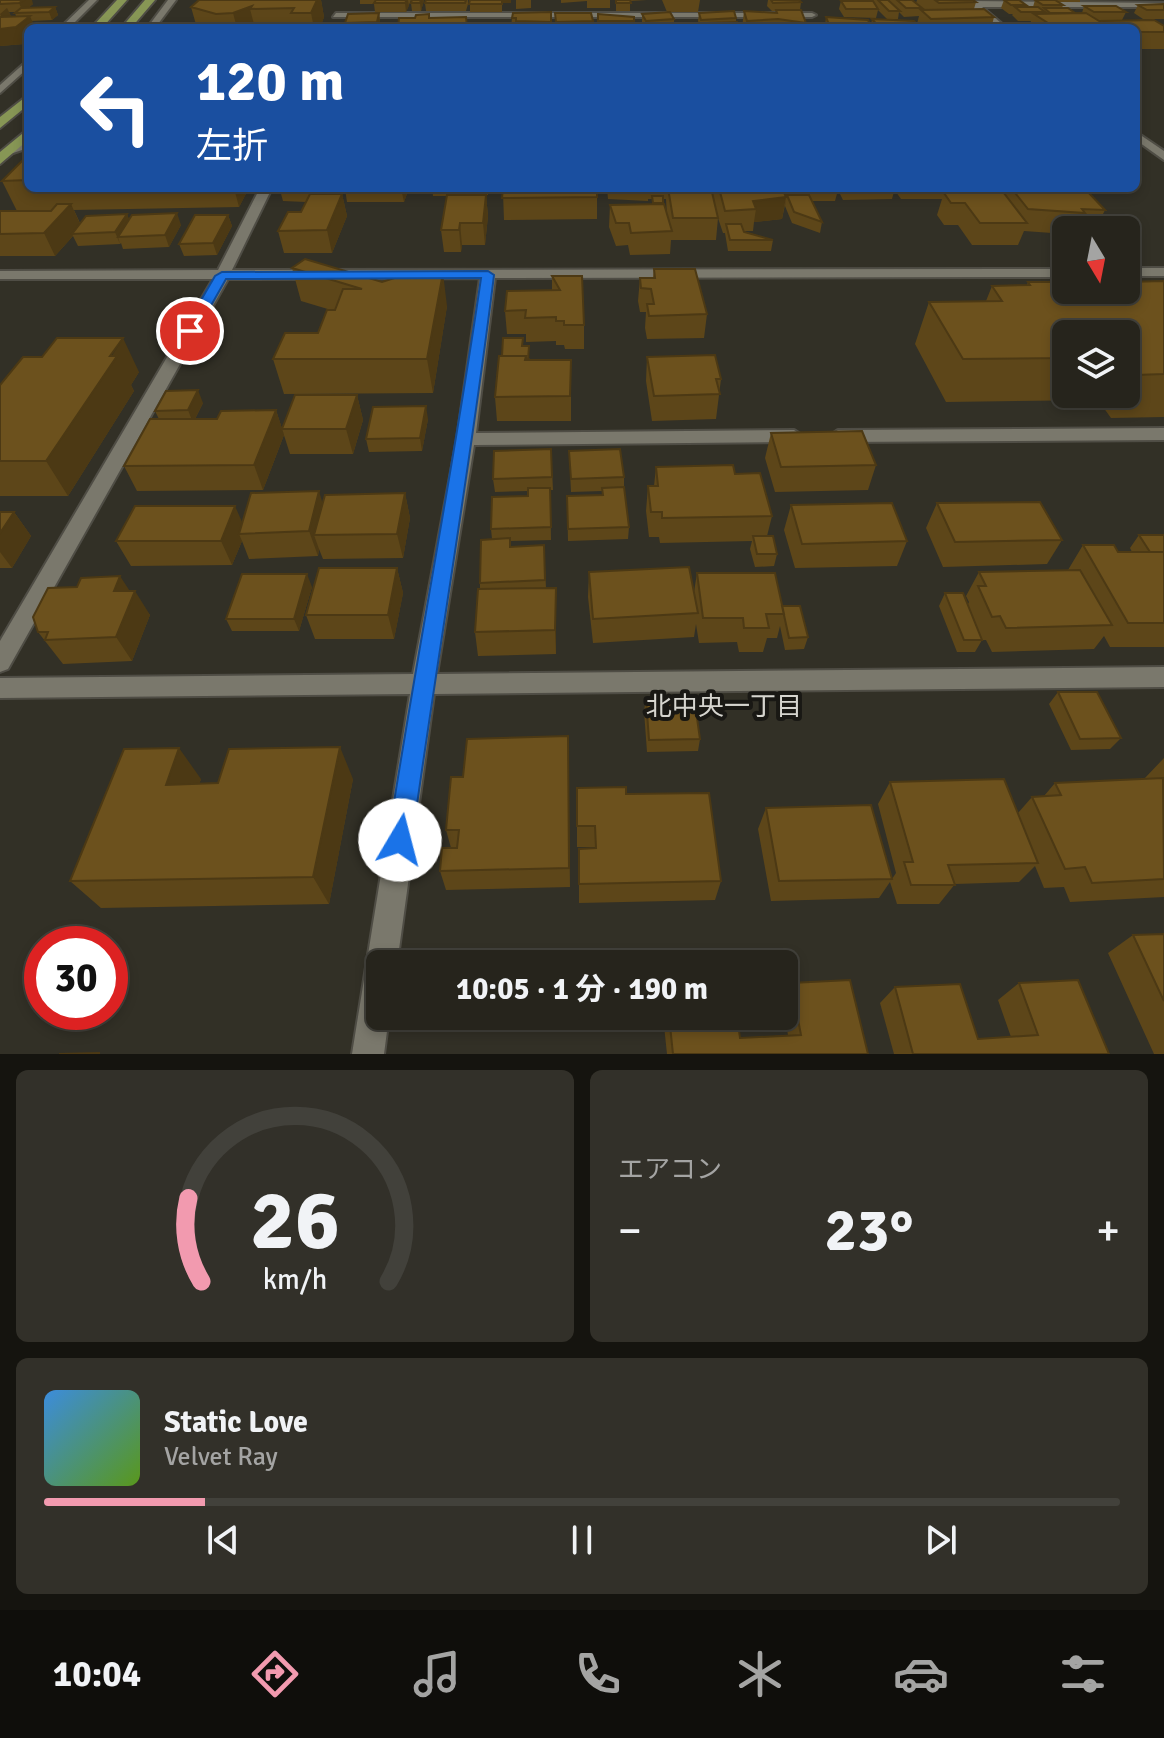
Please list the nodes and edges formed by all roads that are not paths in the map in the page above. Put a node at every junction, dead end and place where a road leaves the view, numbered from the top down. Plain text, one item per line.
1 (93, 0) edge
2 (122, 0) edge
3 (150, 0) edge
4 (172, 0) edge
5 (339, 0) edge
6 (971, 2) edge
7 (1110, 5) junction
8 (1164, 5) edge
9 (1124, 13) edge
10 (336, 15) junction
11 (496, 15) junction
12 (682, 15) junction
13 (828, 20) edge
14 (979, 21) edge
15 (995, 21) junction
16 (68, 24) edge
17 (100, 24) edge
18 (129, 24) edge
19 (154, 24) edge
20 (333, 24) edge
21 (497, 24) edge
22 (683, 24) edge
23 (998, 24) edge
24 (24, 67) edge
25 (0, 90) edge
26 (24, 103) edge
27 (0, 124) edge
28 (24, 137) edge
29 (1140, 138) edge
30 (24, 146) edge
31 (1140, 154) edge
32 (5, 155) edge
33 (1163, 155) edge
34 (264, 192) edge
35 (1140, 272) edge
36 (1164, 272) edge
37 (1052, 273) edge
38 (0, 275) edge
39 (488, 275) junction
40 (222, 276) junction
41 (1164, 434) edge
42 (466, 439) junction
43 (0, 662) edge
44 (1164, 677) edge
45 (423, 685) junction
46 (0, 688) edge
47 (384, 950) edge
48 (372, 1030) edge
49 (368, 1054) edge

1 - 16 street
2 - 17 highway
3 - 18 highway
4 - 19 street
5 - 10 street
6 - 7 street
6 - 15 street
7 - 8 street
7 - 9 street
10 - 11 street
10 - 20 street
11 - 12 street
11 - 21 street
12 - 13 street
12 - 22 street
14 - 15 street
15 - 23 street
24 - 25 street
26 - 27 highway
28 - 32 highway
29 - 33 street
30 - 32 street
31 - 33 street
34 - 40 street
35 - 36 street
37 - 39 street
38 - 40 street
39 - 40 street
39 - 42 street
40 - 43 street
41 - 42 street
42 - 45 street
44 - 45 street
45 - 46 street
45 - 47 street
48 - 49 street

